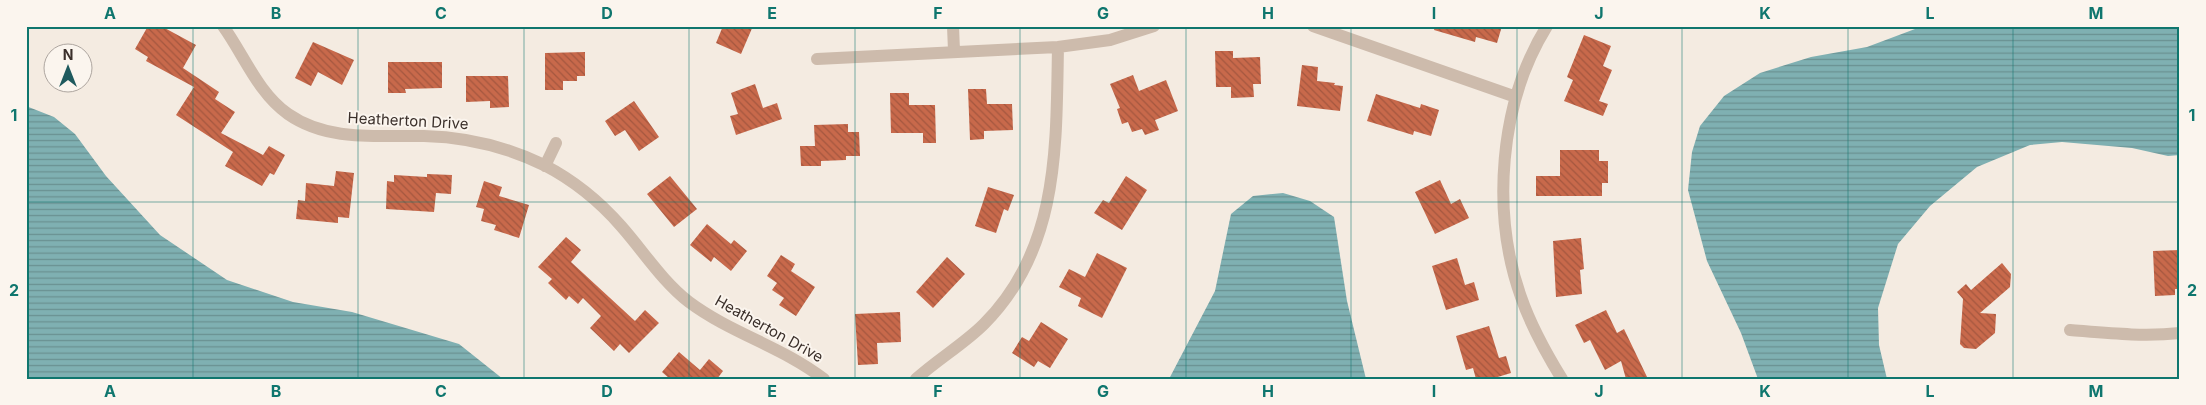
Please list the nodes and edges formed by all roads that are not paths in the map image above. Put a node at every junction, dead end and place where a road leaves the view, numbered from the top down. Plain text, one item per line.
1 (223, 26) edge
2 (953, 26) edge
3 (1154, 26) edge
4 (1313, 26) edge
5 (1547, 26) edge
6 (1058, 47) junction
7 (954, 51) junction
8 (817, 60) dead end
9 (1516, 98) junction
10 (556, 142) dead end
11 (545, 166) junction
12 (2070, 330) dead end
13 (2180, 333) edge
14 (824, 379) edge
15 (916, 379) edge
16 (1562, 379) edge

1 - 11 street, Heatherton Drive
2 - 7 street
3 - 6 street
4 - 9 street
5 - 9 street
6 - 7 street
6 - 15 street
7 - 8 street
9 - 16 street
10 - 11 street
11 - 14 street, Heatherton Drive
12 - 13 street

